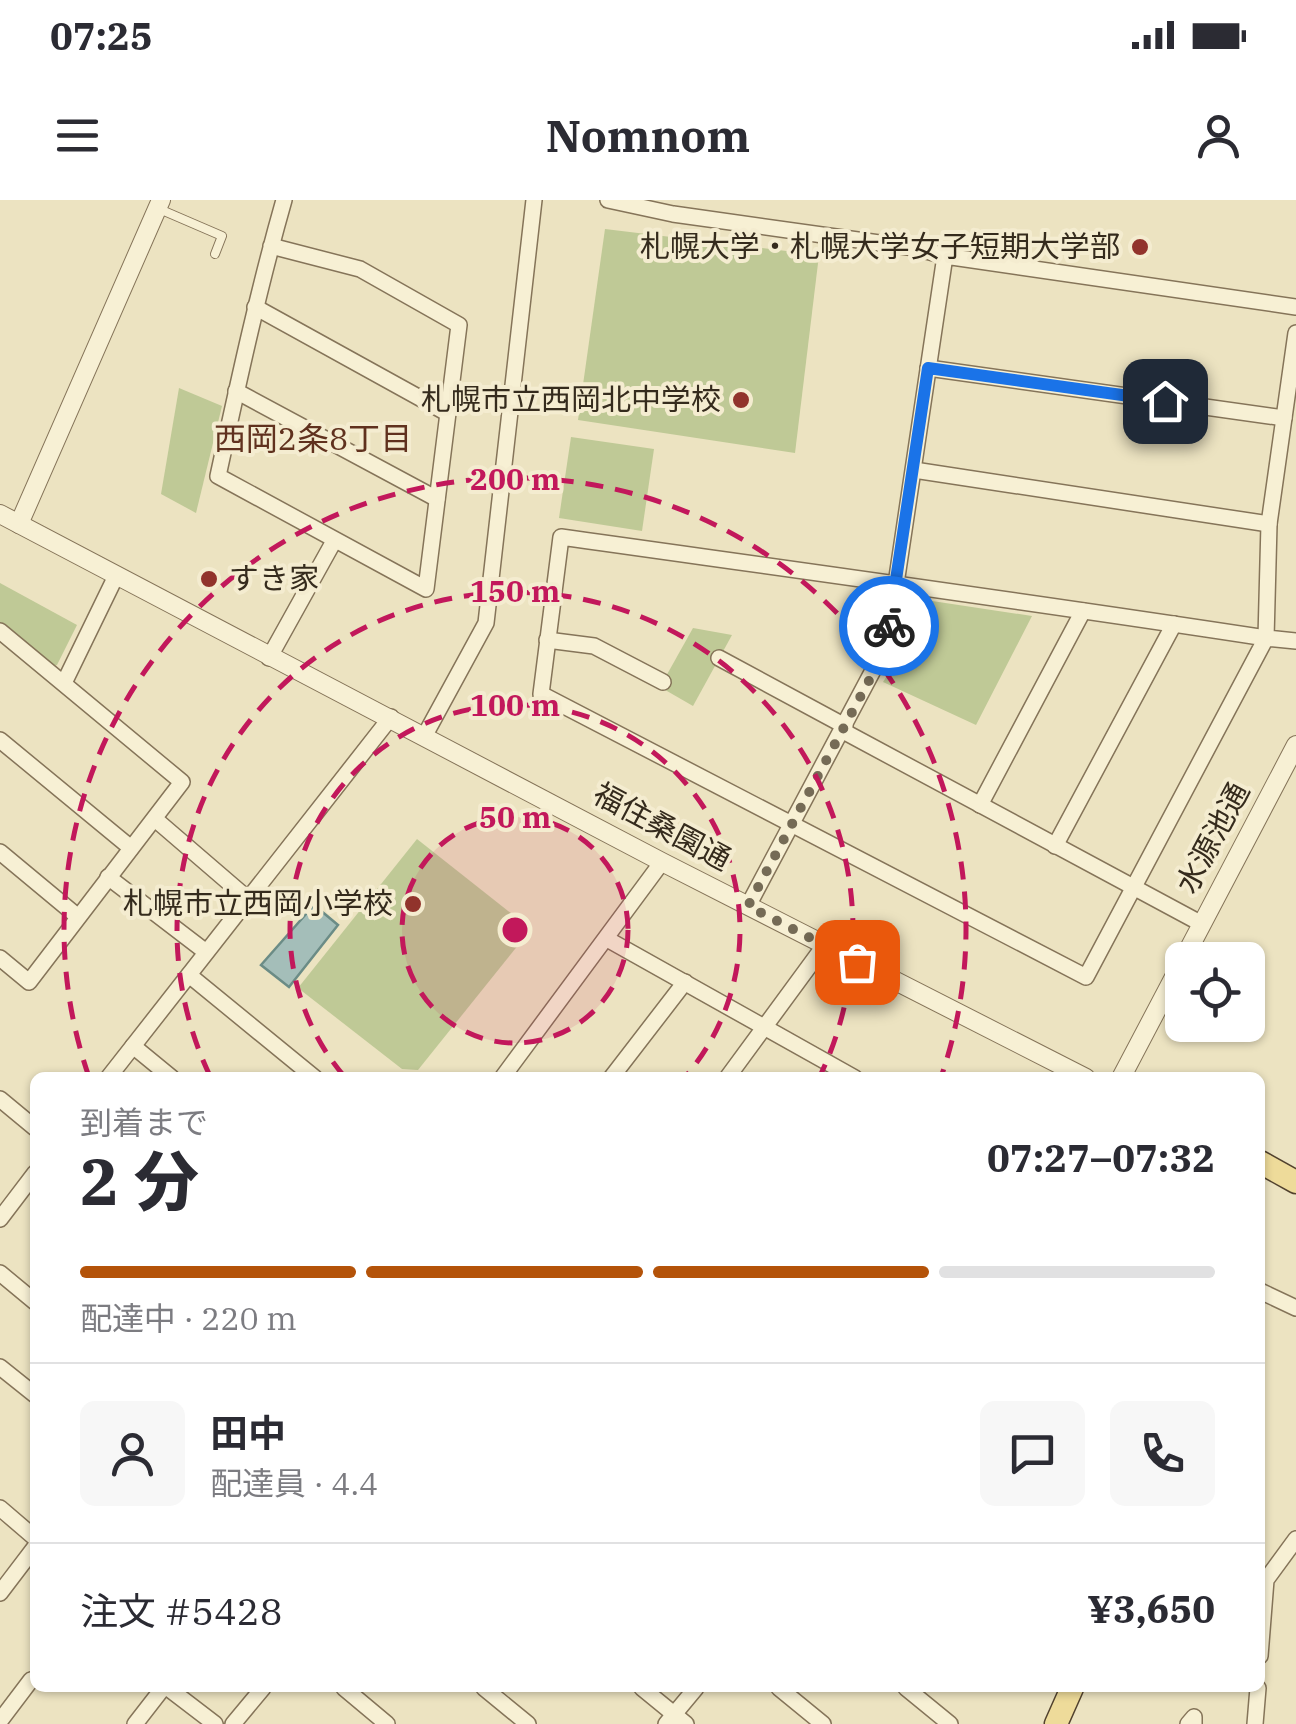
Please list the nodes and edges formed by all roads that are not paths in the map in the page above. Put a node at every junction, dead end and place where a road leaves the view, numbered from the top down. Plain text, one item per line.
1 (284, 200) edge
2 (534, 200) edge
3 (608, 200) edge
4 (159, 204) edge
5 (271, 246) junction
6 (215, 254) dead end
7 (945, 256) junction
8 (255, 307) junction
9 (1296, 307) edge
10 (1296, 333) edge
11 (928, 368) junction
12 (236, 391) junction
13 (447, 413) junction
14 (1284, 418) junction
15 (914, 470) junction
16 (437, 499) junction
17 (0, 514) edge
18 (18, 524) junction
19 (1269, 524) junction
20 (334, 541) junction
21 (115, 578) junction
22 (896, 584) junction
23 (1083, 612) junction
24 (1174, 624) junction
25 (0, 631) edge
26 (1266, 638) junction
27 (547, 640) junction
28 (1296, 641) edge
29 (269, 658) junction
30 (720, 658) dead end
31 (663, 682) dead end
32 (64, 683) junction
33 (392, 717) junction
34 (844, 729) junction
35 (424, 735) junction
36 (0, 740) edge
37 (1296, 744) edge
38 (980, 805) junction
39 (155, 819) junction
40 (792, 826) junction
41 (1056, 846) junction
42 (130, 848) junction
43 (0, 852) edge
44 (662, 862) junction
45 (108, 878) junction
46 (1133, 887) junction
47 (248, 899) junction
48 (748, 906) junction
49 (77, 916) junction
50 (1202, 924) junction
51 (607, 938) junction
52 (824, 946) junction
53 (206, 952) junction
54 (0, 958) edge
55 (189, 974) junction
56 (685, 982) junction
57 (764, 1027) junction
58 (133, 1046) junction
59 (113, 1072) edge
60 (165, 1072) edge
61 (298, 1072) edge
62 (506, 1072) edge
63 (616, 1072) edge
64 (731, 1072) edge
65 (841, 1072) edge
66 (1074, 1072) edge
67 (1124, 1072) edge
68 (0, 1099) edge
69 (30, 1124) edge
70 (1265, 1164) edge
71 (1293, 1174) edge
72 (30, 1184) edge
73 (0, 1219) edge
74 (0, 1273) edge
75 (1265, 1293) edge
76 (30, 1298) edge
77 (1296, 1308) edge
78 (0, 1366) edge
79 (30, 1392) edge
80 (0, 1508) edge
81 (30, 1534) edge
82 (1296, 1538) edge
83 (30, 1554) edge
84 (0, 1593) edge
85 (1265, 1593) edge
86 (30, 1681) edge
87 (163, 1692) edge
88 (171, 1692) edge
89 (259, 1692) edge
90 (349, 1692) edge
91 (489, 1692) edge
92 (646, 1692) edge
93 (694, 1692) edge
94 (784, 1692) edge
95 (911, 1692) edge
96 (1066, 1692) edge
97 (1258, 1692) edge
98 (2, 1712) edge
99 (676, 1721) edge
100 (135, 1724) edge
101 (215, 1724) edge
102 (233, 1724) edge
103 (387, 1724) edge
104 (528, 1724) edge
105 (824, 1724) edge
106 (950, 1724) edge
107 (1056, 1724) edge
108 (1255, 1724) edge

1 - 5 street
2 - 35 street
3 - 7 street
4 - 6 lane
4 - 18 street
5 - 8 street
5 - 13 street
7 - 9 street
7 - 11 street
8 - 12 street
8 - 13 street
10 - 14 street
11 - 14 street
11 - 15 street
12 - 16 street
12 - 20 street
13 - 16 street
14 - 19 street
15 - 19 street
15 - 22 street
16 - 20 street
17 - 18 street, 福住桑園通
18 - 21 street, 福住桑園通
19 - 26 street
20 - 29 street
21 - 29 street, 福住桑園通
21 - 32 street
22 - 23 street
22 - 27 street
22 - 34 street
23 - 24 street
23 - 38 street
24 - 26 street
24 - 41 street
25 - 32 street
26 - 28 street
26 - 46 street
27 - 31 street
27 - 40 street
29 - 33 street, 福住桑園通
30 - 34 street
32 - 39 street
33 - 35 street, 福住桑園通
33 - 47 street
34 - 38 street
34 - 40 street
35 - 44 street, 福住桑園通
36 - 42 street
37 - 50 street, 水源池通
38 - 41 street
39 - 42 street
39 - 47 street
40 - 46 street
40 - 48 street
41 - 46 street
42 - 45 street
43 - 49 street
44 - 48 street, 福住桑園通
44 - 51 street
45 - 49 street
45 - 53 street
46 - 50 street
47 - 53 street
48 - 52 street, 福住桑園通
49 - 54 street
50 - 67 street, 水源池通
51 - 56 street
51 - 62 street
52 - 57 street
52 - 66 street, 福住桑園通
53 - 55 street
55 - 58 street
55 - 61 street
56 - 57 street
56 - 63 street
57 - 64 street
57 - 65 street
58 - 59 street
58 - 60 street
68 - 69 street
70 - 71 main road
72 - 73 street
74 - 76 street
75 - 77 street
78 - 79 street
80 - 81 street
82 - 85 street
83 - 84 street
86 - 98 street
87 - 100 street
88 - 101 street
89 - 102 street
90 - 103 street
91 - 104 street
92 - 99 street
93 - 99 street
94 - 105 street
95 - 106 street
96 - 107 main road
97 - 108 street

